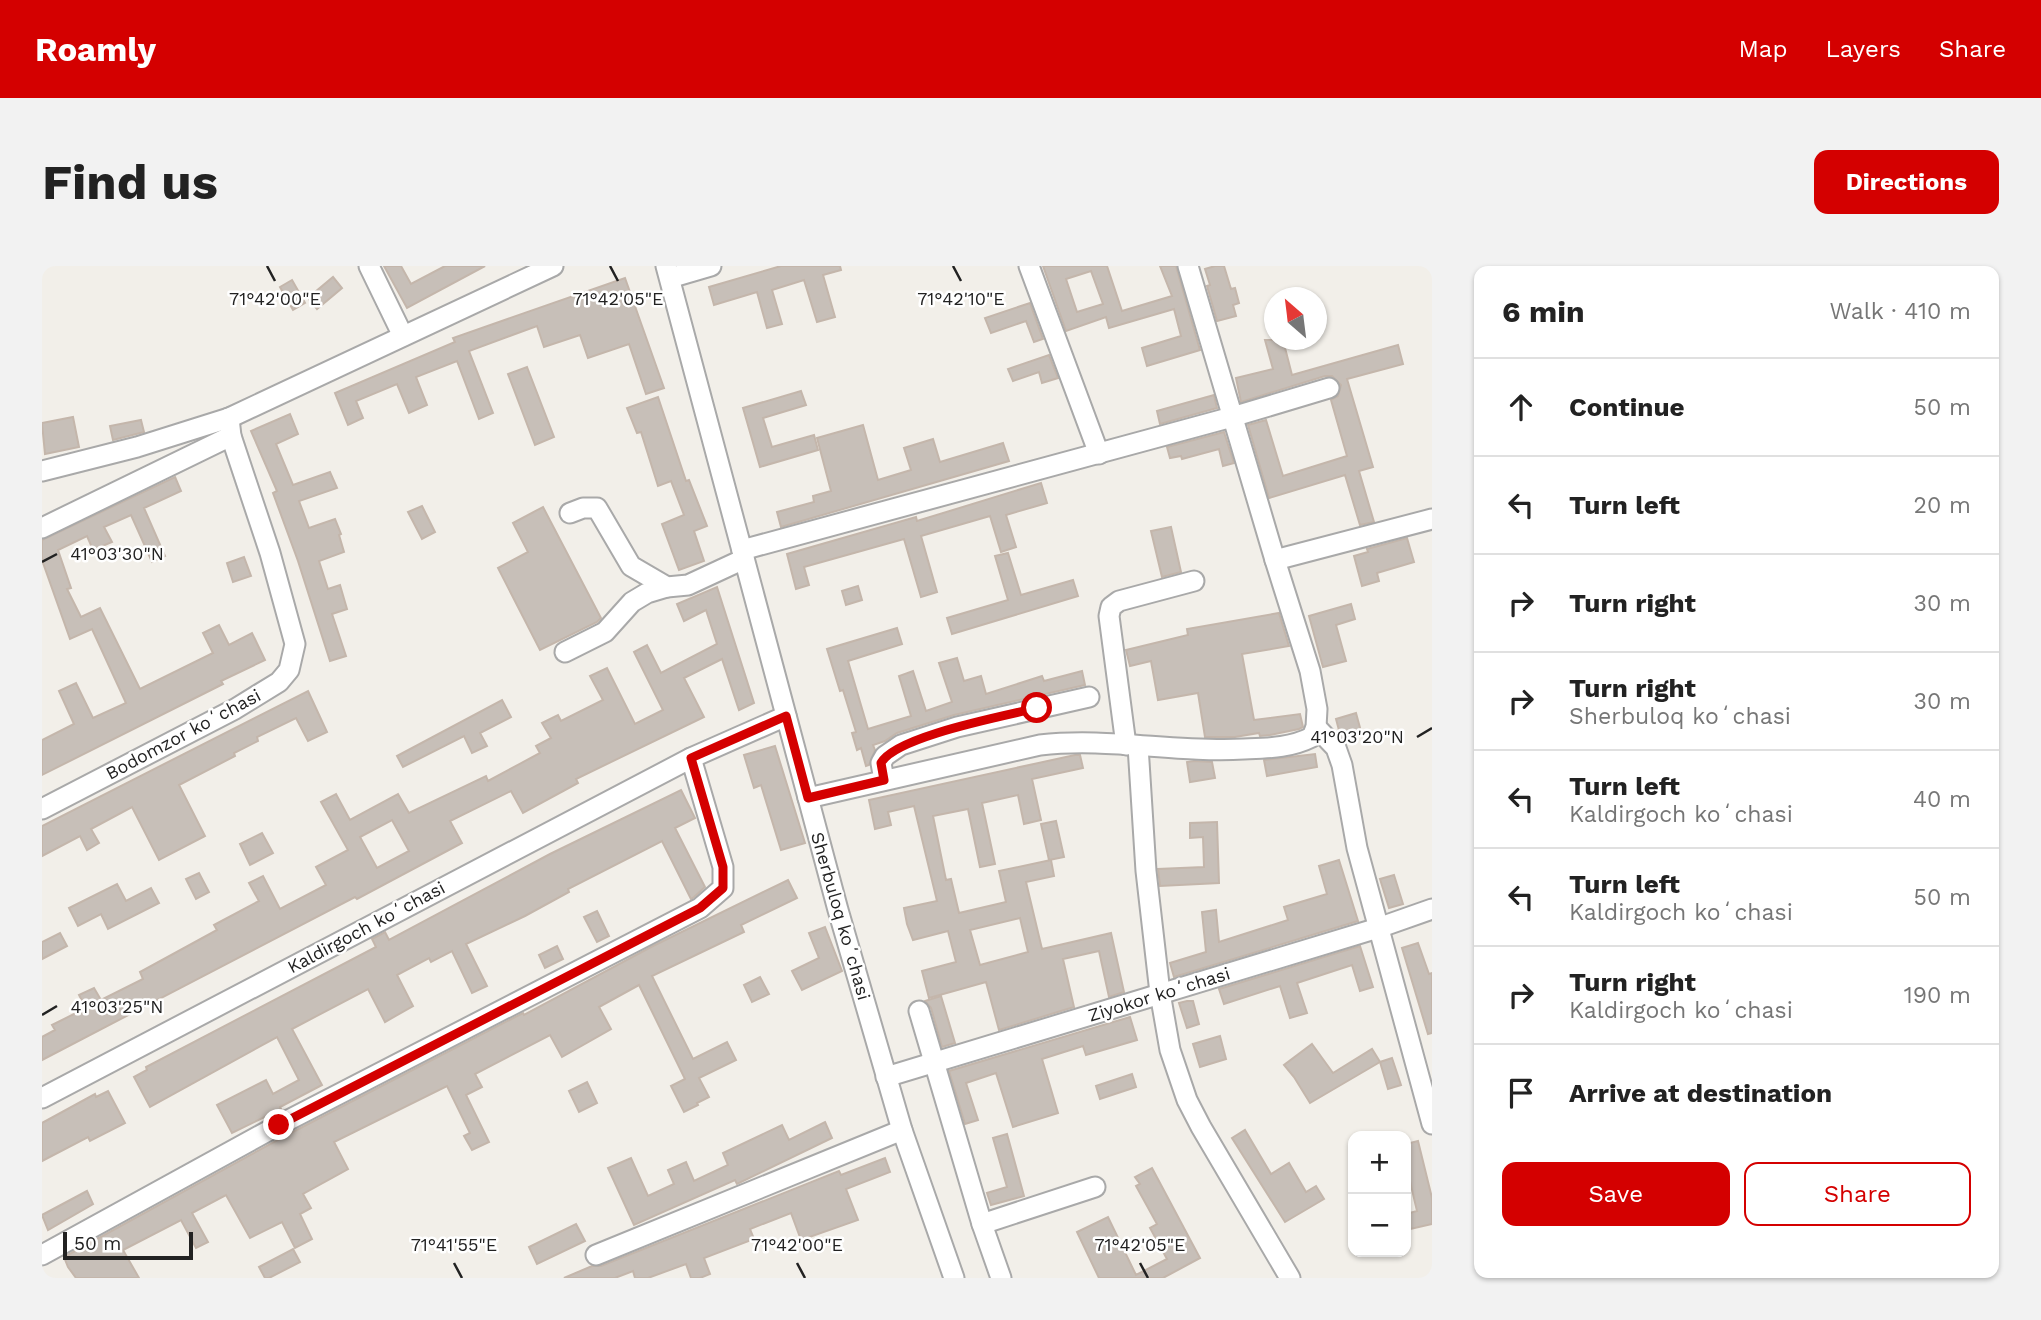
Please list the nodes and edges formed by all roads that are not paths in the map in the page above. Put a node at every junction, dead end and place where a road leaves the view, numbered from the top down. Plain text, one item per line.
1 (369, 266) edge
2 (552, 266) edge
3 (711, 266) edge
4 (1029, 266) edge
5 (1188, 266) edge
6 (668, 272) edge
7 (403, 336) junction
8 (1329, 388) dead end
9 (1232, 417) junction
10 (230, 427) junction
11 (1099, 454) junction
12 (42, 471) edge
13 (570, 513) dead end
14 (1432, 519) edge
15 (42, 528) edge
16 (743, 555) junction
17 (1275, 560) junction
18 (1194, 581) dead end
19 (667, 587) junction
20 (565, 652) dead end
21 (1089, 697) dead end
22 (786, 716) junction
23 (1316, 727) junction
24 (1132, 746) junction
25 (691, 758) junction
26 (884, 780) junction
27 (808, 798) junction
28 (42, 808) edge
29 (1432, 909) edge
30 (1378, 928) junction
31 (1160, 993) junction
32 (919, 1011) dead end
33 (936, 1064) junction
34 (886, 1077) junction
35 (42, 1098) edge
36 (1432, 1124) edge
37 (902, 1130) junction
38 (1095, 1187) dead end
39 (982, 1224) junction
40 (42, 1255) edge
41 (596, 1255) dead end
42 (954, 1278) edge
43 (1001, 1278) edge
44 (1290, 1278) edge

1 - 7 street
2 - 7 street
3 - 6 street
4 - 11 street
5 - 9 street
6 - 16 street, Sherbuloq koʻchasi
7 - 10 street
8 - 9 street
9 - 11 street
9 - 17 street
10 - 12 street
10 - 15 street
10 - 28 street, Bodomzor koʻchasi
11 - 16 street
13 - 19 street
14 - 17 street
16 - 19 street
16 - 22 street, Sherbuloq koʻchasi
17 - 23 street
18 - 24 street
19 - 20 street
21 - 26 street
22 - 25 street, Kaldirgoch koʻchasi
22 - 27 street, Sherbuloq koʻchasi
23 - 24 street
23 - 30 street
24 - 26 street
24 - 31 street
25 - 35 street, Kaldirgoch koʻchasi
25 - 40 street
26 - 27 street
27 - 34 street, Sherbuloq koʻchasi
29 - 30 street, Ziyokor koʻchasi
30 - 31 street, Ziyokor koʻchasi
30 - 36 street
31 - 33 street, Ziyokor koʻchasi
31 - 44 street
32 - 33 street
33 - 34 street, Ziyokor koʻchasi
33 - 39 street
34 - 37 street, Sherbuloq koʻchasi
37 - 41 street
37 - 42 street, Sherbuloq koʻchasi
38 - 39 street
39 - 43 street

